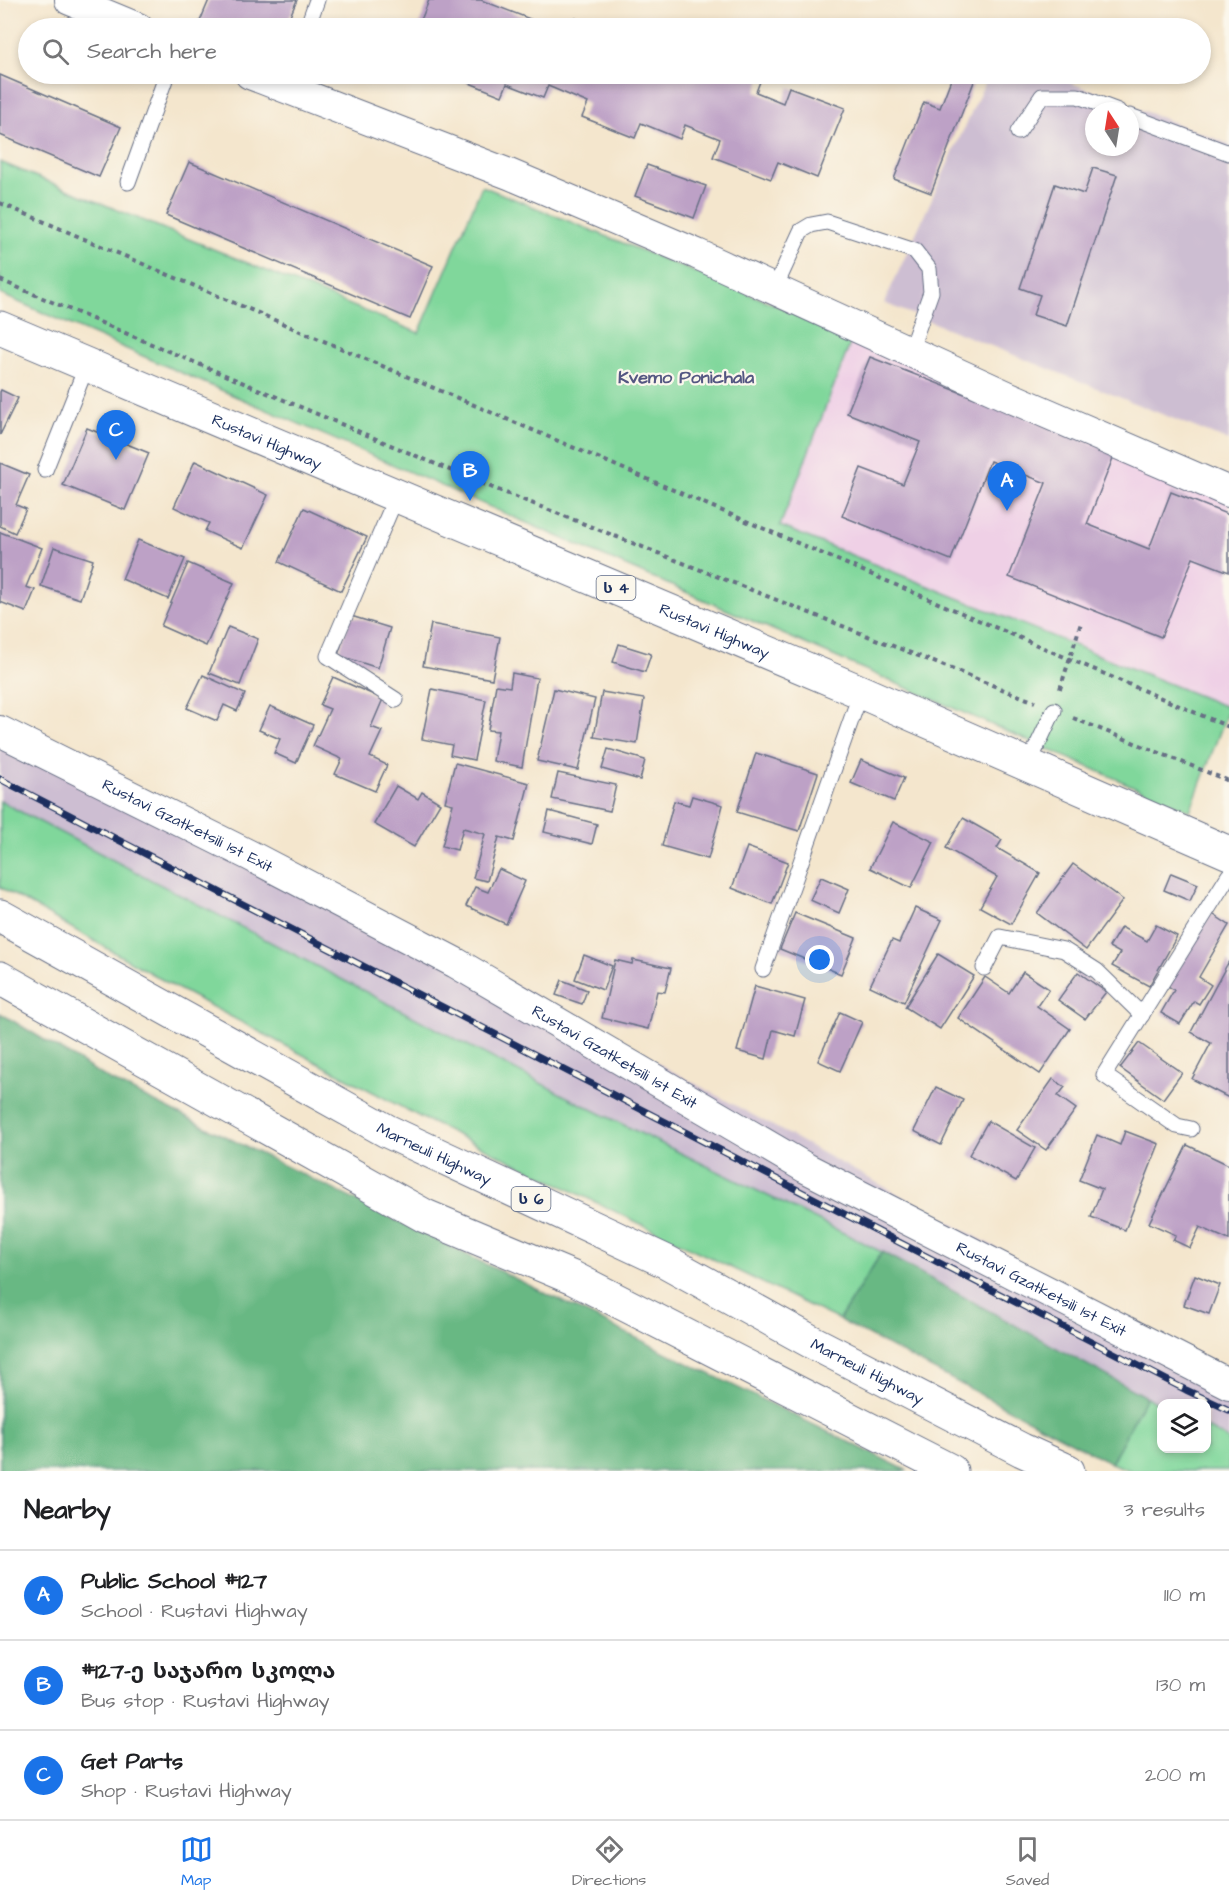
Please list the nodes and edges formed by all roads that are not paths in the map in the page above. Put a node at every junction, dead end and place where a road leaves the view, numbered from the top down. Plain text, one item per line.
1 (70, 0) edge
2 (317, 0) edge
3 (114, 18) edge
4 (311, 18) edge
5 (163, 84) edge
6 (296, 84) edge
7 (1094, 102) edge
8 (1139, 119) edge
9 (1018, 132) dead end
10 (1229, 153) edge
11 (128, 182) dead end
12 (774, 290) junction
13 (0, 328) edge
14 (910, 351) junction
15 (87, 365) junction
16 (45, 470) dead end
17 (1229, 492) edge
18 (397, 495) junction
19 (861, 692) junction
20 (396, 700) dead end
21 (1054, 710) road end
22 (0, 731) edge
23 (1028, 765) junction
24 (1227, 853) edge
25 (0, 916) edge
26 (984, 968) dead end
27 (763, 969) dead end
28 (0, 978) edge
29 (1142, 1015) junction
30 (1191, 1129) dead end
31 (1229, 1384) edge
32 (951, 1471) edge
33 (1068, 1471) edge

1 - 3 street
2 - 4 lane
5 - 11 lane
6 - 12 street
7 - 9 lane
8 - 10 lane
12 - 14 street
12 - 14 lane
13 - 15 highway, Rustavi Highway / ს 4
14 - 17 street
15 - 16 lane
15 - 18 highway, Rustavi Highway / ს 4
18 - 19 highway, Rustavi Highway / ს 4
18 - 20 lane
19 - 23 highway, Rustavi Highway / ს 4
19 - 27 lane
21 - 23 lane
22 - 31 street, Rustavi Gzatketsili 1st Exit
23 - 24 highway, Rustavi Highway / ს 4
24 - 29 lane
25 - 33 highway, Marneuli Highway / ს 6
26 - 29 lane
28 - 32 highway
29 - 30 lane

